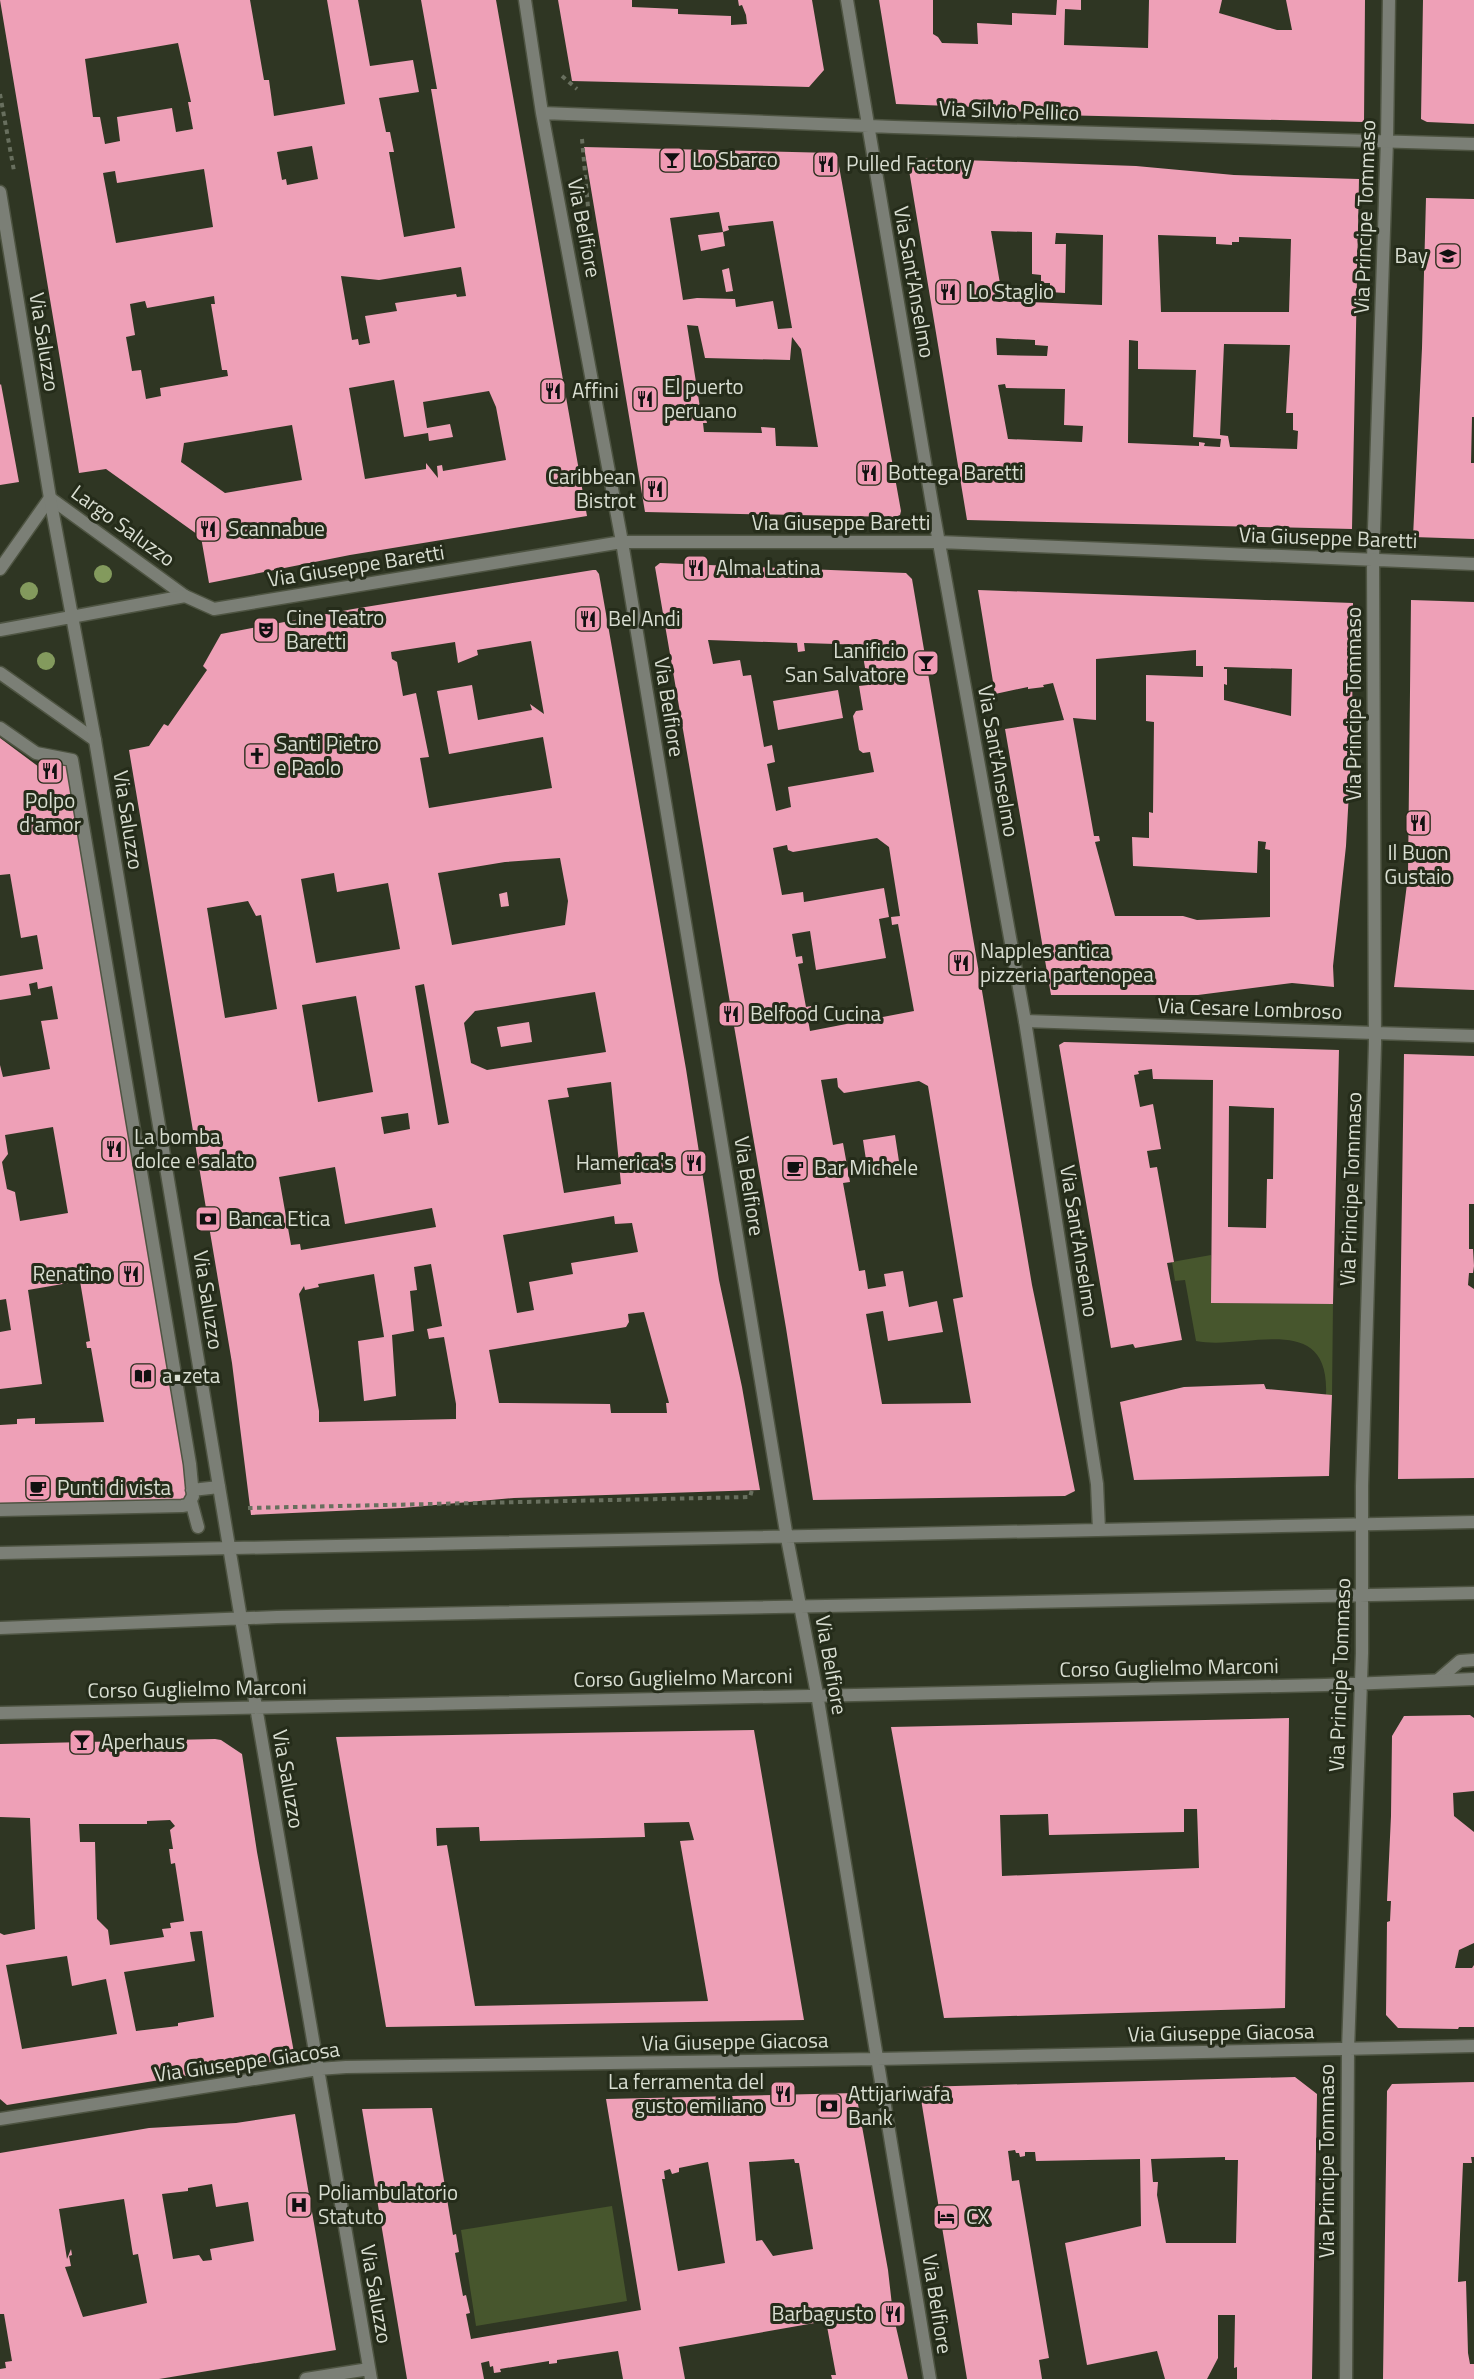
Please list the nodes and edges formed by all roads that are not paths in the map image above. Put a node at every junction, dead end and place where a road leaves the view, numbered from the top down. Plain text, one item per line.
1 (525, 0) edge
2 (847, 0) edge
3 (1389, 0) edge
4 (542, 113) junction
5 (867, 125) junction
6 (1387, 140) junction
7 (1474, 144) edge
8 (0, 192) edge
9 (50, 498) junction
10 (939, 542) junction
11 (622, 543) junction
12 (1372, 559) junction
13 (1474, 564) edge
14 (0, 569) edge
15 (185, 596) junction
16 (213, 609) joint
17 (72, 616) junction
18 (0, 630) edge
19 (0, 673) edge
20 (0, 728) edge
21 (95, 740) junction
22 (1024, 1021) junction
23 (1375, 1033) junction
24 (1474, 1036) edge
25 (219, 1487) junction
26 (192, 1495) junction
27 (0, 1509) edge
28 (1474, 1522) edge
29 (1362, 1525) junction
30 (198, 1527) dead end
31 (1099, 1530) junction
32 (788, 1538) junction
33 (230, 1548) junction
34 (0, 1553) edge
35 (1474, 1593) edge
36 (1363, 1596) junction
37 (800, 1606) junction
38 (241, 1619) junction
39 (0, 1628) edge
40 (1474, 1660) edge
41 (1474, 1679) edge
42 (1438, 1680) junction
43 (1360, 1682) junction
44 (817, 1694) junction
45 (256, 1707) junction
46 (0, 1713) edge
47 (1474, 2046) edge
48 (1348, 2050) junction
49 (877, 2059) junction
50 (318, 2069) junction
51 (0, 2120) edge
52 (370, 2374) edge
53 (306, 2379) edge
54 (930, 2379) edge
55 (1346, 2379) edge

1 - 4 street, Via Belfiore
2 - 5 street, Via Sant'Anselmo
3 - 6 street, Via Principe Tommaso
4 - 5 street, Via Silvio Pellico
4 - 11 street, Via Belfiore
5 - 6 street, Via Silvio Pellico
5 - 10 street, Via Sant'Anselmo
6 - 7 street, Via Silvio Pellico
6 - 12 street, Via Principe Tommaso
8 - 9 street, Via Saluzzo
9 - 14 street, Largo Saluzzo
9 - 15 street, Largo Saluzzo
9 - 17 street, Via Saluzzo
10 - 11 street, Via Giuseppe Baretti
10 - 12 street, Via Giuseppe Baretti
10 - 22 street, Via Sant'Anselmo
11 - 16 street, Via Giuseppe Baretti
11 - 32 street, Via Belfiore
12 - 13 street, Via Giuseppe Baretti
12 - 23 street, Via Principe Tommaso
15 - 16 street, Largo Saluzzo
15 - 17 street, Largo Saluzzo
17 - 18 street, Largo Saluzzo
17 - 21 street, Via Saluzzo
19 - 21 street
20 - 26 street
21 - 25 street, Via Saluzzo
22 - 23 street, Via Cesare Lombroso
22 - 31 street, Via Sant'Anselmo
23 - 24 street, Via Cesare Lombroso
23 - 29 street, Via Principe Tommaso
25 - 26 street
25 - 33 street, Via Saluzzo
26 - 27 street
26 - 30 street
28 - 29 street
29 - 31 street
29 - 36 street, Via Principe Tommaso
31 - 32 street
32 - 33 street
32 - 37 street, Via Belfiore
33 - 34 street
33 - 38 street, Via Saluzzo
35 - 36 street
36 - 37 street
36 - 43 street, Via Principe Tommaso
37 - 38 street
37 - 44 street, Via Belfiore
38 - 39 street
38 - 45 street, Via Saluzzo
40 - 42 street
41 - 42 street, Corso Guglielmo Marconi
42 - 43 street, Corso Guglielmo Marconi
43 - 44 street, Corso Guglielmo Marconi
43 - 48 street, Via Principe Tommaso
44 - 45 street, Corso Guglielmo Marconi
44 - 49 street, Via Belfiore
45 - 46 street, Corso Guglielmo Marconi
45 - 50 street, Via Saluzzo
47 - 48 street, Via Giuseppe Giacosa
48 - 49 street, Via Giuseppe Giacosa
48 - 55 street, Via Principe Tommaso
49 - 50 street, Via Giuseppe Giacosa
49 - 54 street, Via Belfiore
50 - 51 street, Via Giuseppe Giacosa
50 - 52 street, Via Saluzzo
52 - 53 street

